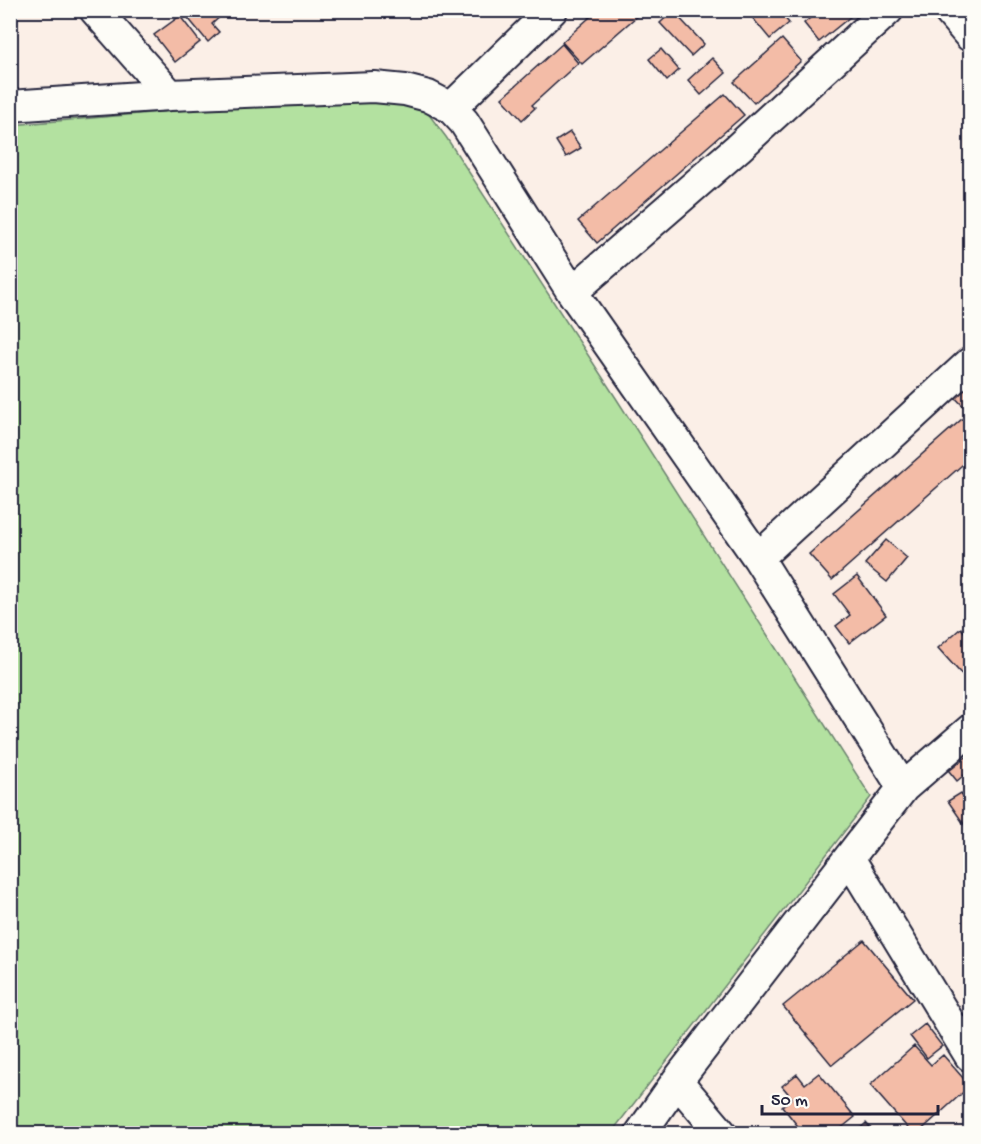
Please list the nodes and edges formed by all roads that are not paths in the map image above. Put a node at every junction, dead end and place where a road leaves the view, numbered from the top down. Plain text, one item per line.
1 (95, 10) edge
2 (552, 10) edge
3 (888, 10) edge
4 (948, 10) edge
5 (520, 20) edge
6 (970, 36) edge
7 (170, 95) junction
8 (10, 106) edge
9 (451, 108) junction
10 (572, 292) junction
11 (970, 363) edge
12 (758, 558) junction
13 (970, 730) edge
14 (903, 788) junction
15 (849, 858) junction
16 (970, 1056) edge
17 (677, 1081) junction
18 (640, 1134) edge
19 (722, 1134) edge

1 - 7 street
2 - 5 street
3 - 10 street
4 - 6 street
5 - 9 street
7 - 8 street
7 - 9 street
9 - 10 street
10 - 12 street
11 - 12 street
12 - 14 street
13 - 14 street
14 - 15 street
15 - 16 street
15 - 17 street
17 - 18 street
17 - 19 street

